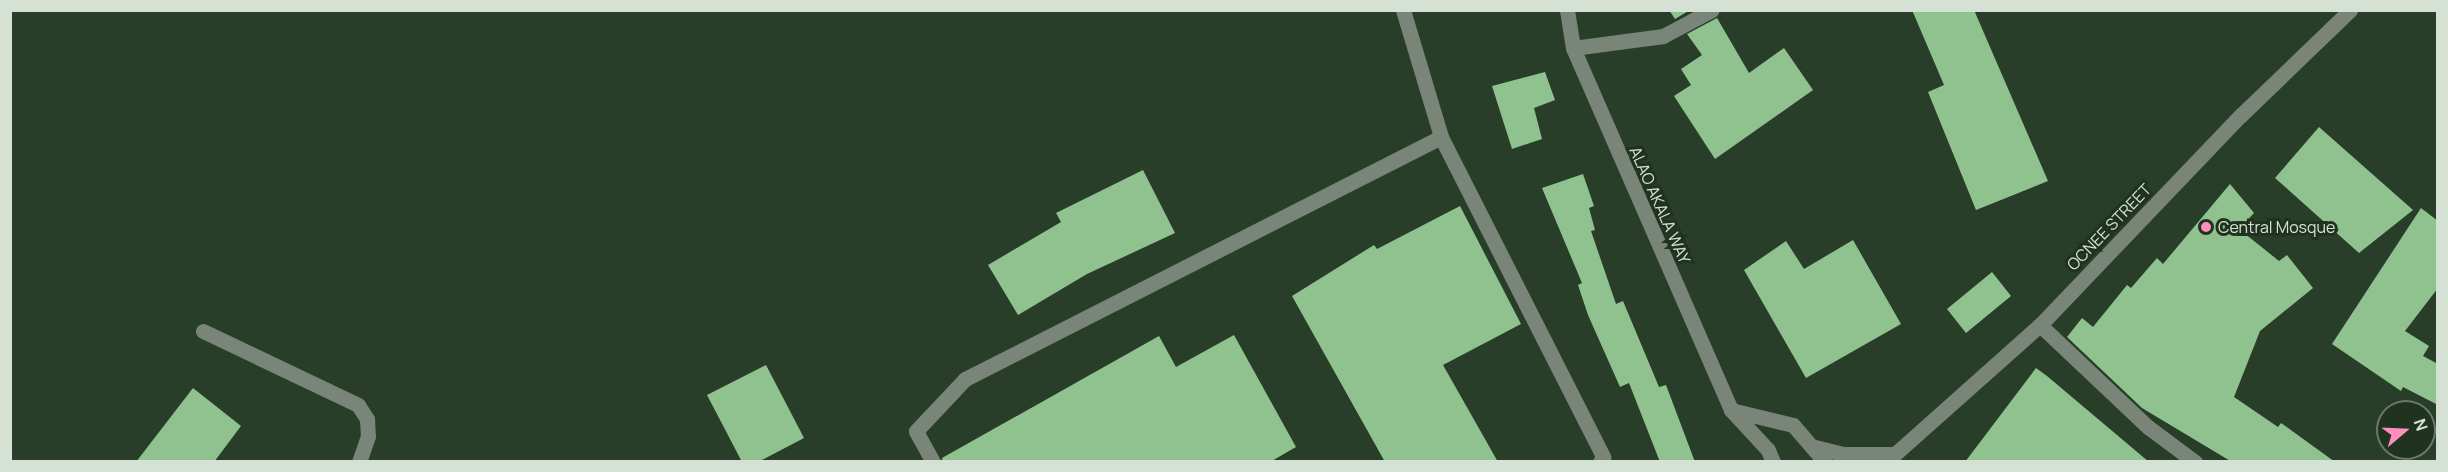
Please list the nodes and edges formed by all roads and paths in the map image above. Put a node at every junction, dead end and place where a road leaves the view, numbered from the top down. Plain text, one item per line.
1 (1403, 10) edge
2 (1567, 10) edge
3 (1712, 10) edge
4 (2350, 10) edge
5 (1573, 48) junction
6 (1441, 137) junction
7 (2040, 325) junction
8 (203, 332) dead end
9 (1731, 410) junction
10 (1815, 447) junction
11 (1890, 458) edge
12 (359, 462) edge
13 (933, 462) edge
14 (1600, 462) edge
15 (1773, 462) edge
16 (1825, 462) edge
17 (2195, 462) edge

1 - 6 street
2 - 5 street, ALAO AKALA WAY
3 - 5 street
4 - 7 street, OCNEE STREET
5 - 9 street, ALAO AKALA WAY
6 - 13 street
6 - 14 street
7 - 11 street, OCNEE STREET
7 - 17 street
8 - 12 street
9 - 10 street
9 - 15 street, ALAO AKALA WAY
10 - 11 street
10 - 16 street

